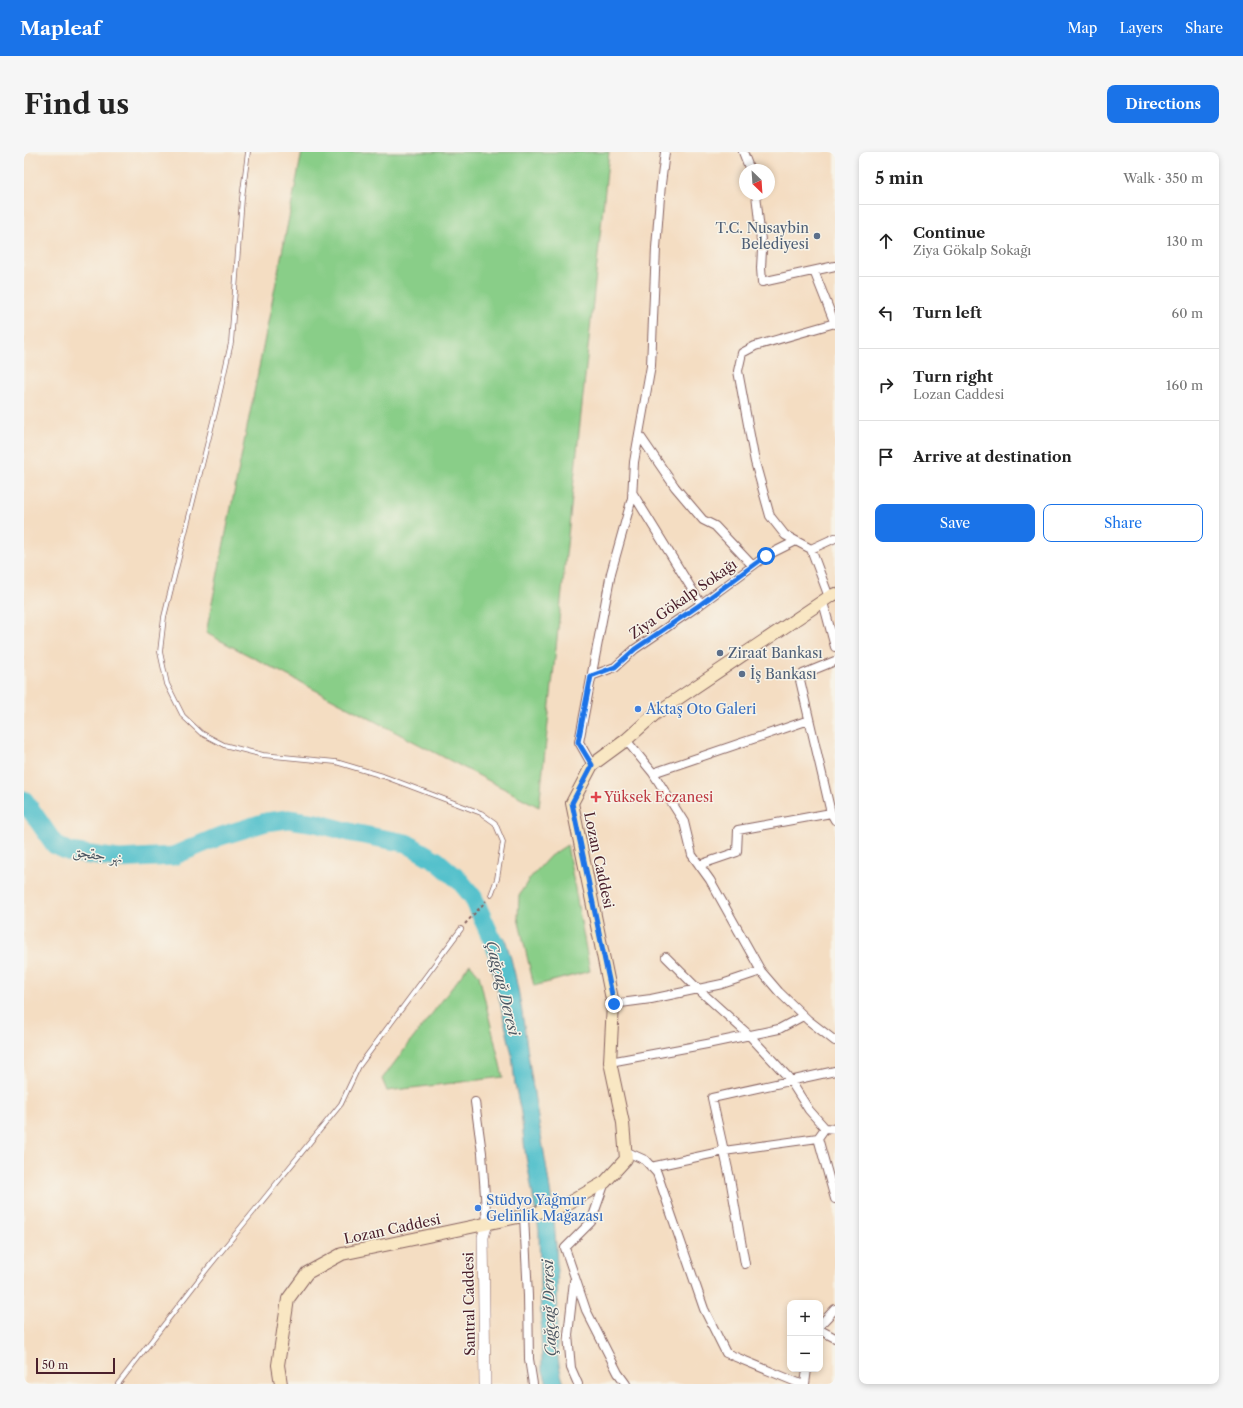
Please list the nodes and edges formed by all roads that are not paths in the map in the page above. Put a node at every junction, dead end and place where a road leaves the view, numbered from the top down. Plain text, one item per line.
1 (248, 152) edge
2 (665, 152) edge
3 (743, 152) edge
4 (748, 164) edge
5 (757, 200) edge
6 (835, 266) edge
7 (814, 271) junction
8 (835, 324) edge
9 (640, 436) junction
10 (632, 492) junction
11 (835, 538) edge
12 (796, 541) junction
13 (811, 549) junction
14 (752, 566) junction
15 (829, 597) edge
16 (701, 604) junction
17 (835, 647) edge
18 (835, 661) edge
19 (591, 676) junction
20 (808, 720) junction
21 (626, 740) junction
22 (592, 765) junction
23 (653, 773) junction
24 (833, 816) edge
25 (699, 865) junction
26 (491, 895) road end
27 (461, 929) road end
28 (666, 957) dead end
29 (761, 970) junction
30 (698, 989) junction
31 (614, 1004) junction
32 (804, 1016) junction
33 (749, 1035) junction
34 (835, 1041) edge
35 (610, 1062) junction
36 (835, 1071) edge
37 (791, 1082) junction
38 (475, 1102) dead end
39 (825, 1128) junction
40 (835, 1129) edge
41 (818, 1138) junction
42 (625, 1151) junction
43 (724, 1151) junction
44 (651, 1167) junction
45 (605, 1182) junction
46 (835, 1199) edge
47 (528, 1215) junction
48 (487, 1224) junction
49 (745, 1264) dead end
50 (574, 1277) junction
51 (835, 1309) edge
52 (823, 1322) edge
53 (823, 1332) edge
54 (835, 1338) edge
55 (278, 1365) junction
56 (807, 1372) edge
57 (118, 1384) edge
58 (275, 1384) edge
59 (281, 1384) edge
60 (485, 1384) edge
61 (533, 1384) edge
62 (578, 1384) edge
63 (626, 1384) edge
64 (801, 1384) edge
65 (805, 1384) edge

1 - 26 lane
2 - 9 street
3 - 4 street
5 - 7 street
6 - 7 street
7 - 8 street
8 - 12 street
9 - 10 street
9 - 14 street
10 - 16 street
10 - 19 street
11 - 13 street
12 - 13 street
12 - 14 street, Ziya Gökalp Sokağı
13 - 15 street
14 - 16 street, Ziya Gökalp Sokağı
15 - 17 street
15 - 21 main road, Lozan Caddesi
16 - 19 street, Ziya Gökalp Sokağı
18 - 20 street
19 - 22 street
20 - 23 street
20 - 24 street
21 - 22 main road, Lozan Caddesi
21 - 23 street
22 - 31 main road, Lozan Caddesi
23 - 25 street
24 - 25 street
25 - 29 street
27 - 57 lane
28 - 30 street
29 - 30 street
29 - 32 street
30 - 31 street
30 - 33 street
31 - 35 main road, Lozan Caddesi
32 - 33 street
32 - 34 street
33 - 35 street
33 - 37 street
35 - 42 main road, Lozan Caddesi
36 - 37 street
37 - 39 street
37 - 43 street
38 - 48 street
39 - 40 street
39 - 41 street
41 - 43 street
41 - 46 street
42 - 44 street
42 - 45 main road, Lozan Caddesi
43 - 44 street
43 - 49 street
44 - 64 street
45 - 47 main road, Lozan Caddesi
45 - 50 street
47 - 48 main road, Lozan Caddesi
47 - 61 street
48 - 55 main road, Lozan Caddesi
48 - 60 street, Santral Caddesi
50 - 62 street
50 - 63 street
51 - 52 street
53 - 54 street
55 - 58 street
55 - 59 main road, Lozan Caddesi
56 - 65 street

